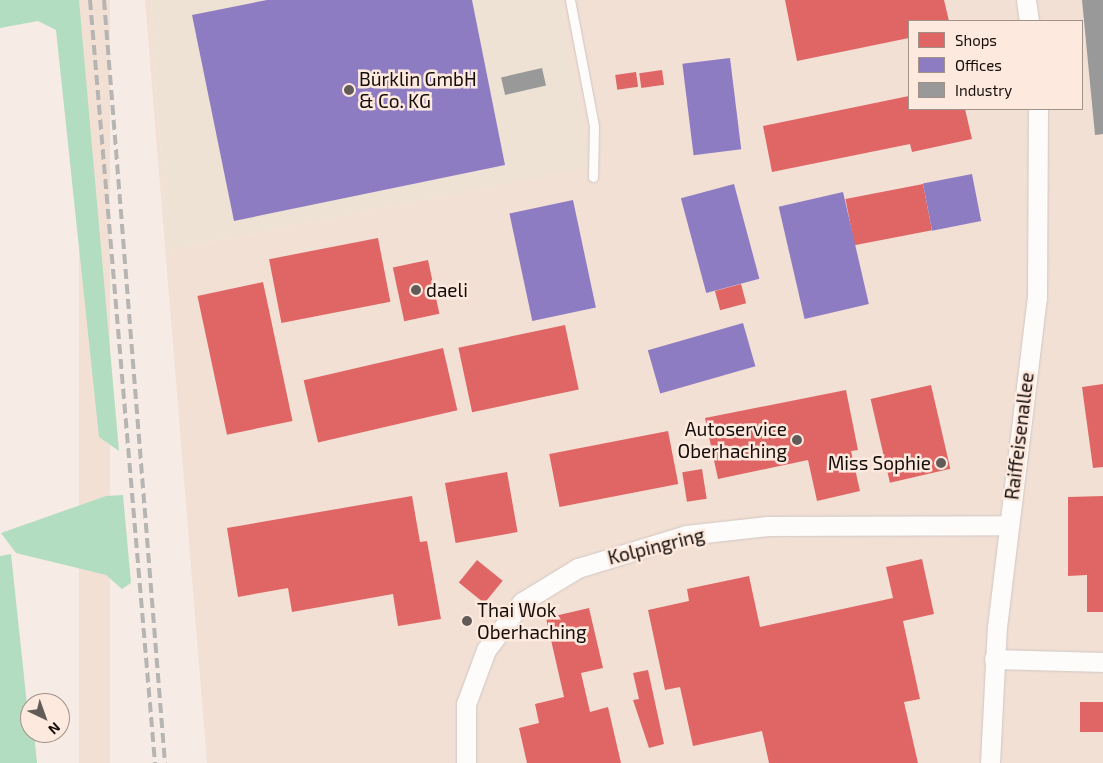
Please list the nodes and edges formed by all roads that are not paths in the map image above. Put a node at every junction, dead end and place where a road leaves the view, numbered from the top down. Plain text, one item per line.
1 (570, 0) edge
2 (1026, 0) edge
3 (1029, 20) edge
4 (1038, 110) edge
5 (593, 177) dead end
6 (1008, 525) junction
7 (994, 659) junction
8 (1103, 662) edge
9 (466, 763) edge
10 (990, 763) edge

1 - 5 lane
2 - 3 street
4 - 6 street, Raiffeisenallee
6 - 7 street, Raiffeisenallee
6 - 9 street, Kolpingring
7 - 8 street
7 - 10 street, Raiffeisenallee

